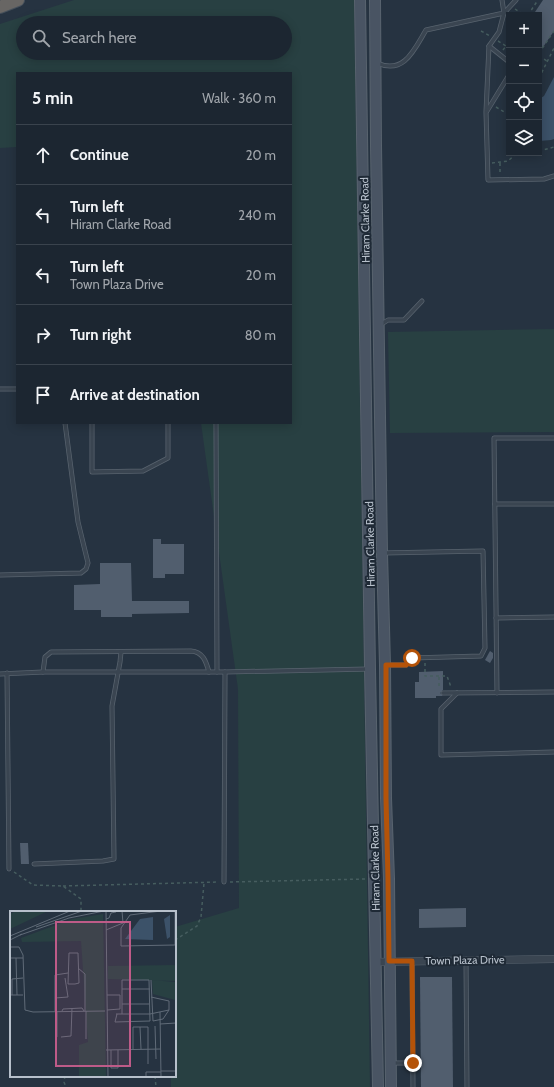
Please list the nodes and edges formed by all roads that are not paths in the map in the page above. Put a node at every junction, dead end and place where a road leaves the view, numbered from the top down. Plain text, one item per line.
1 (18, 0) edge
2 (360, 0) edge
3 (375, 0) edge
4 (502, 0) edge
5 (516, 0) edge
6 (0, 7) edge
7 (504, 12) junction
8 (489, 46) junction
9 (506, 60) edge
10 (361, 63) junction
11 (376, 63) junction
12 (506, 80) edge
13 (486, 112) junction
14 (554, 176) edge
15 (363, 197) junction
16 (377, 197) junction
17 (422, 301) dead end
18 (365, 326) junction
19 (379, 326) junction
20 (0, 389) edge
21 (16, 389) edge
22 (66, 424) edge
23 (92, 424) edge
24 (168, 424) edge
25 (216, 424) edge
26 (554, 438) edge
27 (381, 440) junction
28 (366, 441) junction
29 (495, 504) junction
30 (554, 504) edge
31 (382, 553) junction
32 (368, 555) junction
33 (0, 575) edge
34 (554, 617) edge
35 (496, 618) junction
36 (120, 652) junction
37 (386, 665) junction
38 (370, 669) junction
39 (43, 672) junction
40 (118, 672) junction
41 (208, 672) junction
42 (217, 672) junction
43 (225, 672) junction
44 (8, 673) junction
45 (0, 674) edge
46 (554, 692) edge
47 (443, 693) road end
48 (455, 693) junction
49 (497, 693) junction
50 (554, 752) edge
51 (386, 798) junction
52 (373, 799) junction
53 (34, 864) dead end
54 (9, 868) road end
55 (224, 882) dead end
56 (554, 959) edge
57 (466, 960) junction
58 (389, 961) junction
59 (412, 961) junction
60 (376, 962) junction
61 (377, 1063) junction
62 (391, 1063) junction
63 (413, 1063) junction
64 (378, 1087) edge
65 (391, 1087) edge
66 (413, 1087) edge
67 (467, 1087) edge

1 - 6 highway
2 - 10 main road, Hiram Clarke Road
3 - 11 main road, Hiram Clarke Road
4 - 7 lane
5 - 7 lane
7 - 8 lane
7 - 11 lane
8 - 9 lane
8 - 13 lane
10 - 11 main road
10 - 15 main road, Hiram Clarke Road
11 - 16 main road, Hiram Clarke Road
12 - 13 lane
13 - 14 lane
15 - 16 main road
15 - 18 main road, Hiram Clarke Road
16 - 19 main road, Hiram Clarke Road
17 - 19 lane
18 - 19 main road
18 - 28 main road, Hiram Clarke Road
19 - 27 main road, Hiram Clarke Road
20 - 21 lane
22 - 33 lane
23 - 24 lane
25 - 42 lane
26 - 29 lane
27 - 28 main road
27 - 31 main road, Hiram Clarke Road
28 - 32 main road, Hiram Clarke Road
29 - 30 lane
29 - 35 lane
31 - 32 main road
31 - 37 main road, Hiram Clarke Road
31 - 37 lane
32 - 38 main road, Hiram Clarke Road
34 - 35 lane
35 - 49 lane
36 - 39 lane
36 - 40 lane
36 - 41 lane
37 - 38 main road
37 - 51 main road, Hiram Clarke Road
38 - 43 lane
38 - 52 main road, Hiram Clarke Road
39 - 40 lane
39 - 44 lane
40 - 41 lane
40 - 53 lane
41 - 42 lane
42 - 43 lane
43 - 55 lane
44 - 45 lane
44 - 54 lane
46 - 49 lane
47 - 48 lane
48 - 49 lane
48 - 50 lane
51 - 52 main road
51 - 58 main road, Hiram Clarke Road
52 - 60 main road, Hiram Clarke Road
56 - 57 street, Town Plaza Drive
57 - 59 street, Town Plaza Drive
57 - 67 lane
58 - 59 street, Town Plaza Drive
58 - 60 street, Town Plaza Drive
58 - 62 main road, Hiram Clarke Road
59 - 63 lane
60 - 61 main road, Hiram Clarke Road
61 - 62 main road
61 - 64 main road, Hiram Clarke Road
62 - 63 lane
62 - 65 main road, Hiram Clarke Road
63 - 66 lane

